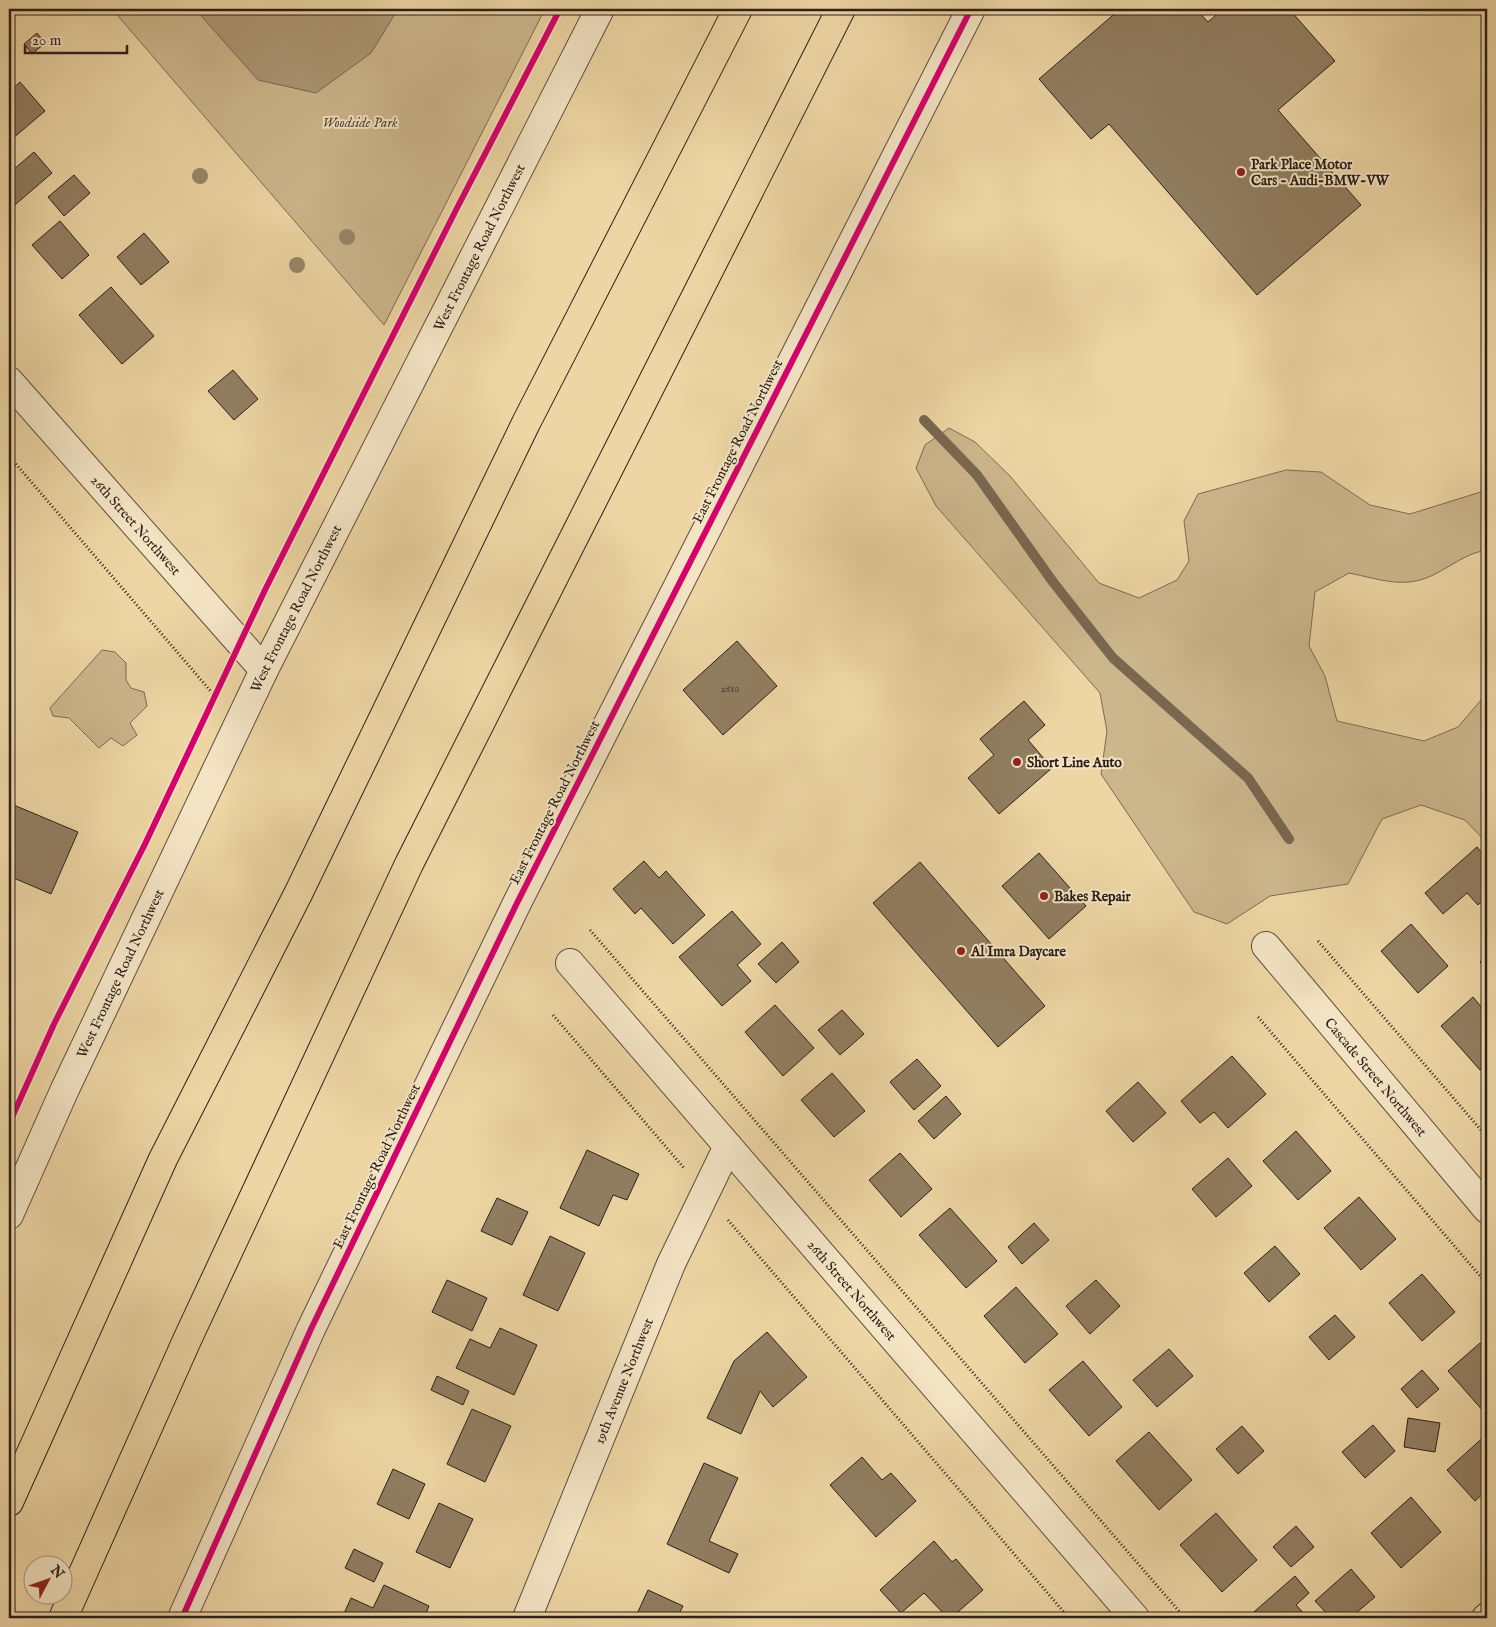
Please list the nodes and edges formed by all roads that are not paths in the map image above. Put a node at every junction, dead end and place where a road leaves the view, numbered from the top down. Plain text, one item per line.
1 (600, 9) edge
2 (738, 9) edge
3 (841, 9) edge
4 (971, 9) edge
5 (9, 381) edge
6 (264, 670) junction
7 (1266, 946) dead end
8 (570, 963) dead end
9 (728, 1146) junction
10 (1487, 1209) edge
11 (9, 1215) edge
12 (9, 1502) edge
13 (63, 1618) edge
14 (182, 1618) edge
15 (527, 1618) edge
16 (1135, 1618) edge

1 - 6 street, West Frontage Road Northwest
2 - 12 highway
3 - 13 highway
4 - 14 street, East Frontage Road Northwest
5 - 6 street, 26th Street Northwest
6 - 11 street, West Frontage Road Northwest
7 - 10 street, Cascade Street Northwest
8 - 9 street, 26th Street Northwest
9 - 15 street, 19th Avenue Northwest
9 - 16 street, 26th Street Northwest

